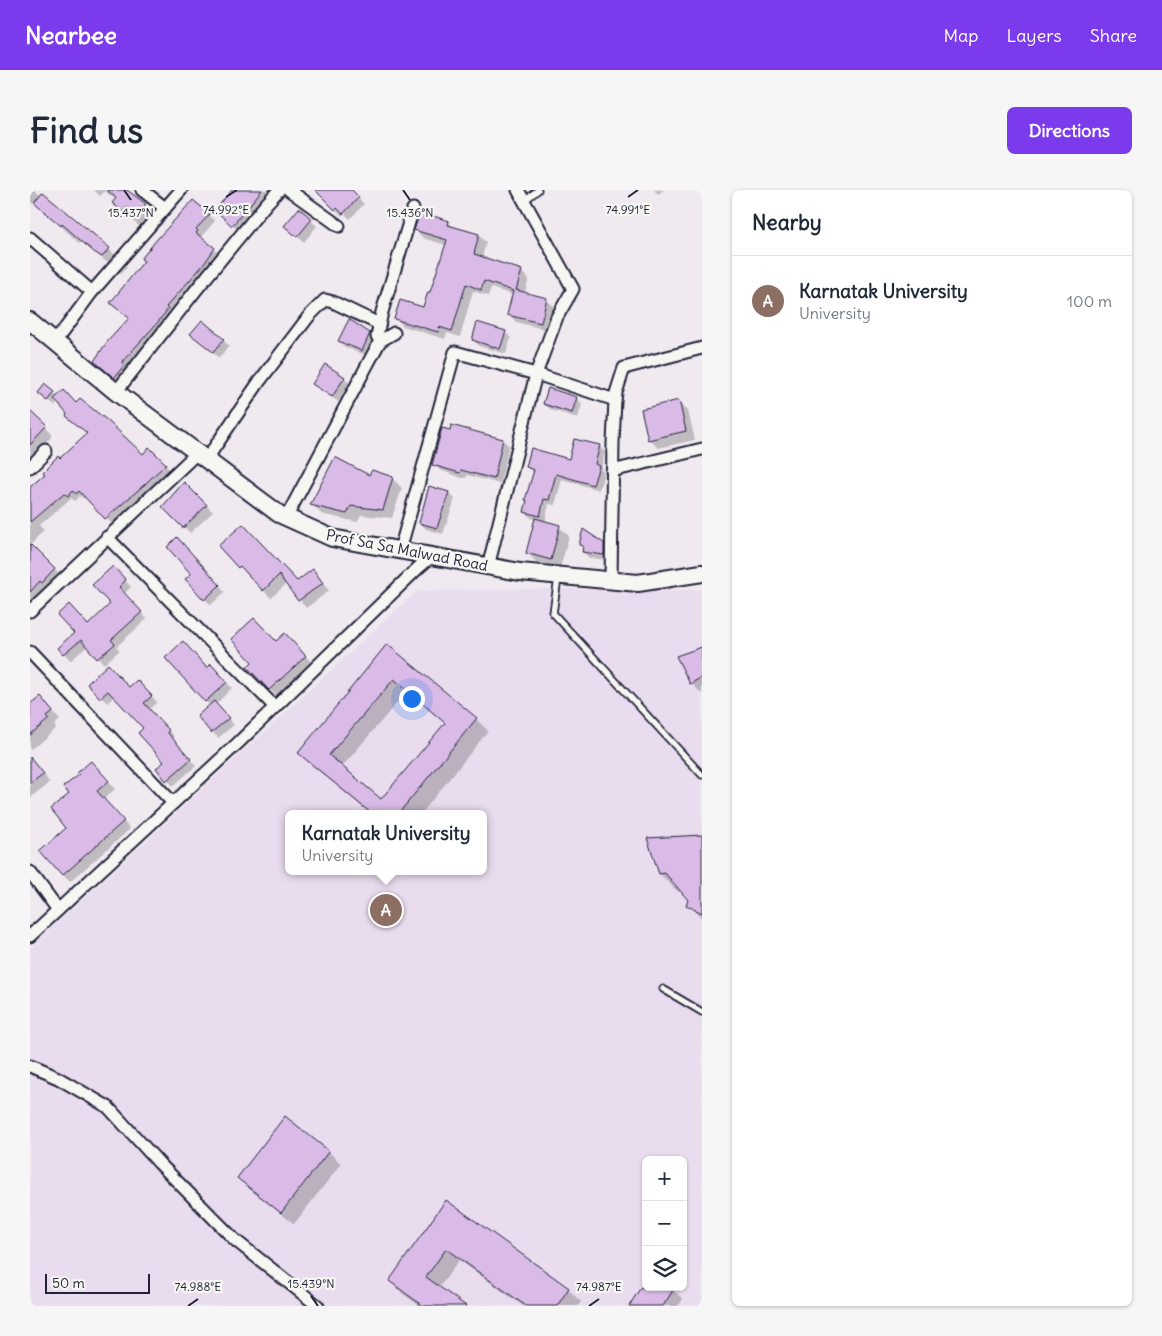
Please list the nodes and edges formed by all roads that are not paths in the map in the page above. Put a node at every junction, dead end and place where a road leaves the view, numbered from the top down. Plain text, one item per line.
1 (142, 190) edge
2 (181, 190) edge
3 (279, 190) edge
4 (289, 190) edge
5 (518, 190) edge
6 (538, 190) edge
7 (524, 201) junction
8 (166, 208) junction
9 (413, 209) dead end
10 (339, 226) dead end
11 (30, 238) edge
12 (92, 292) junction
13 (30, 321) edge
14 (379, 324) junction
15 (394, 333) dead end
16 (55, 342) junction
17 (380, 342) junction
18 (702, 348) edge
19 (536, 374) junction
20 (116, 392) junction
21 (615, 400) junction
22 (702, 449) edge
23 (46, 451) dead end
24 (201, 456) junction
25 (30, 467) edge
26 (612, 471) junction
27 (286, 518) junction
28 (107, 537) junction
29 (400, 550) junction
30 (432, 556) junction
31 (488, 567) junction
32 (702, 573) edge
33 (559, 576) junction
34 (611, 580) junction
35 (30, 611) edge
36 (30, 652) edge
37 (275, 707) junction
38 (702, 775) edge
39 (173, 803) junction
40 (30, 872) edge
41 (58, 910) junction
42 (30, 936) edge
43 (663, 989) dead end
44 (702, 1012) edge
45 (30, 1066) edge
46 (318, 1306) edge

1 - 8 street
2 - 8 street
3 - 20 street
4 - 10 street
5 - 7 street
6 - 7 lane
7 - 19 street
8 - 12 street
9 - 14 street
11 - 12 street
12 - 16 street
13 - 16 street, Prof Sa Sa Malwad Road
14 - 17 street
14 - 24 street
15 - 17 street
16 - 20 street, Prof Sa Sa Malwad Road
17 - 27 street
18 - 21 street
19 - 21 street
19 - 29 street
19 - 31 street
20 - 24 street, Prof Sa Sa Malwad Road
21 - 26 street
22 - 26 street
23 - 25 street
24 - 27 street, Prof Sa Sa Malwad Road
24 - 28 street
26 - 34 street
27 - 29 street, Prof Sa Sa Malwad Road
28 - 35 street
28 - 37 street
29 - 30 street, Prof Sa Sa Malwad Road
30 - 31 street, Prof Sa Sa Malwad Road
30 - 37 street
31 - 33 street, Prof Sa Sa Malwad Road
32 - 34 street, Prof Sa Sa Malwad Road
33 - 34 street, Prof Sa Sa Malwad Road
33 - 38 lane
36 - 39 street
37 - 39 street
39 - 41 street
40 - 41 street
41 - 42 street
43 - 44 lane
45 - 46 street

